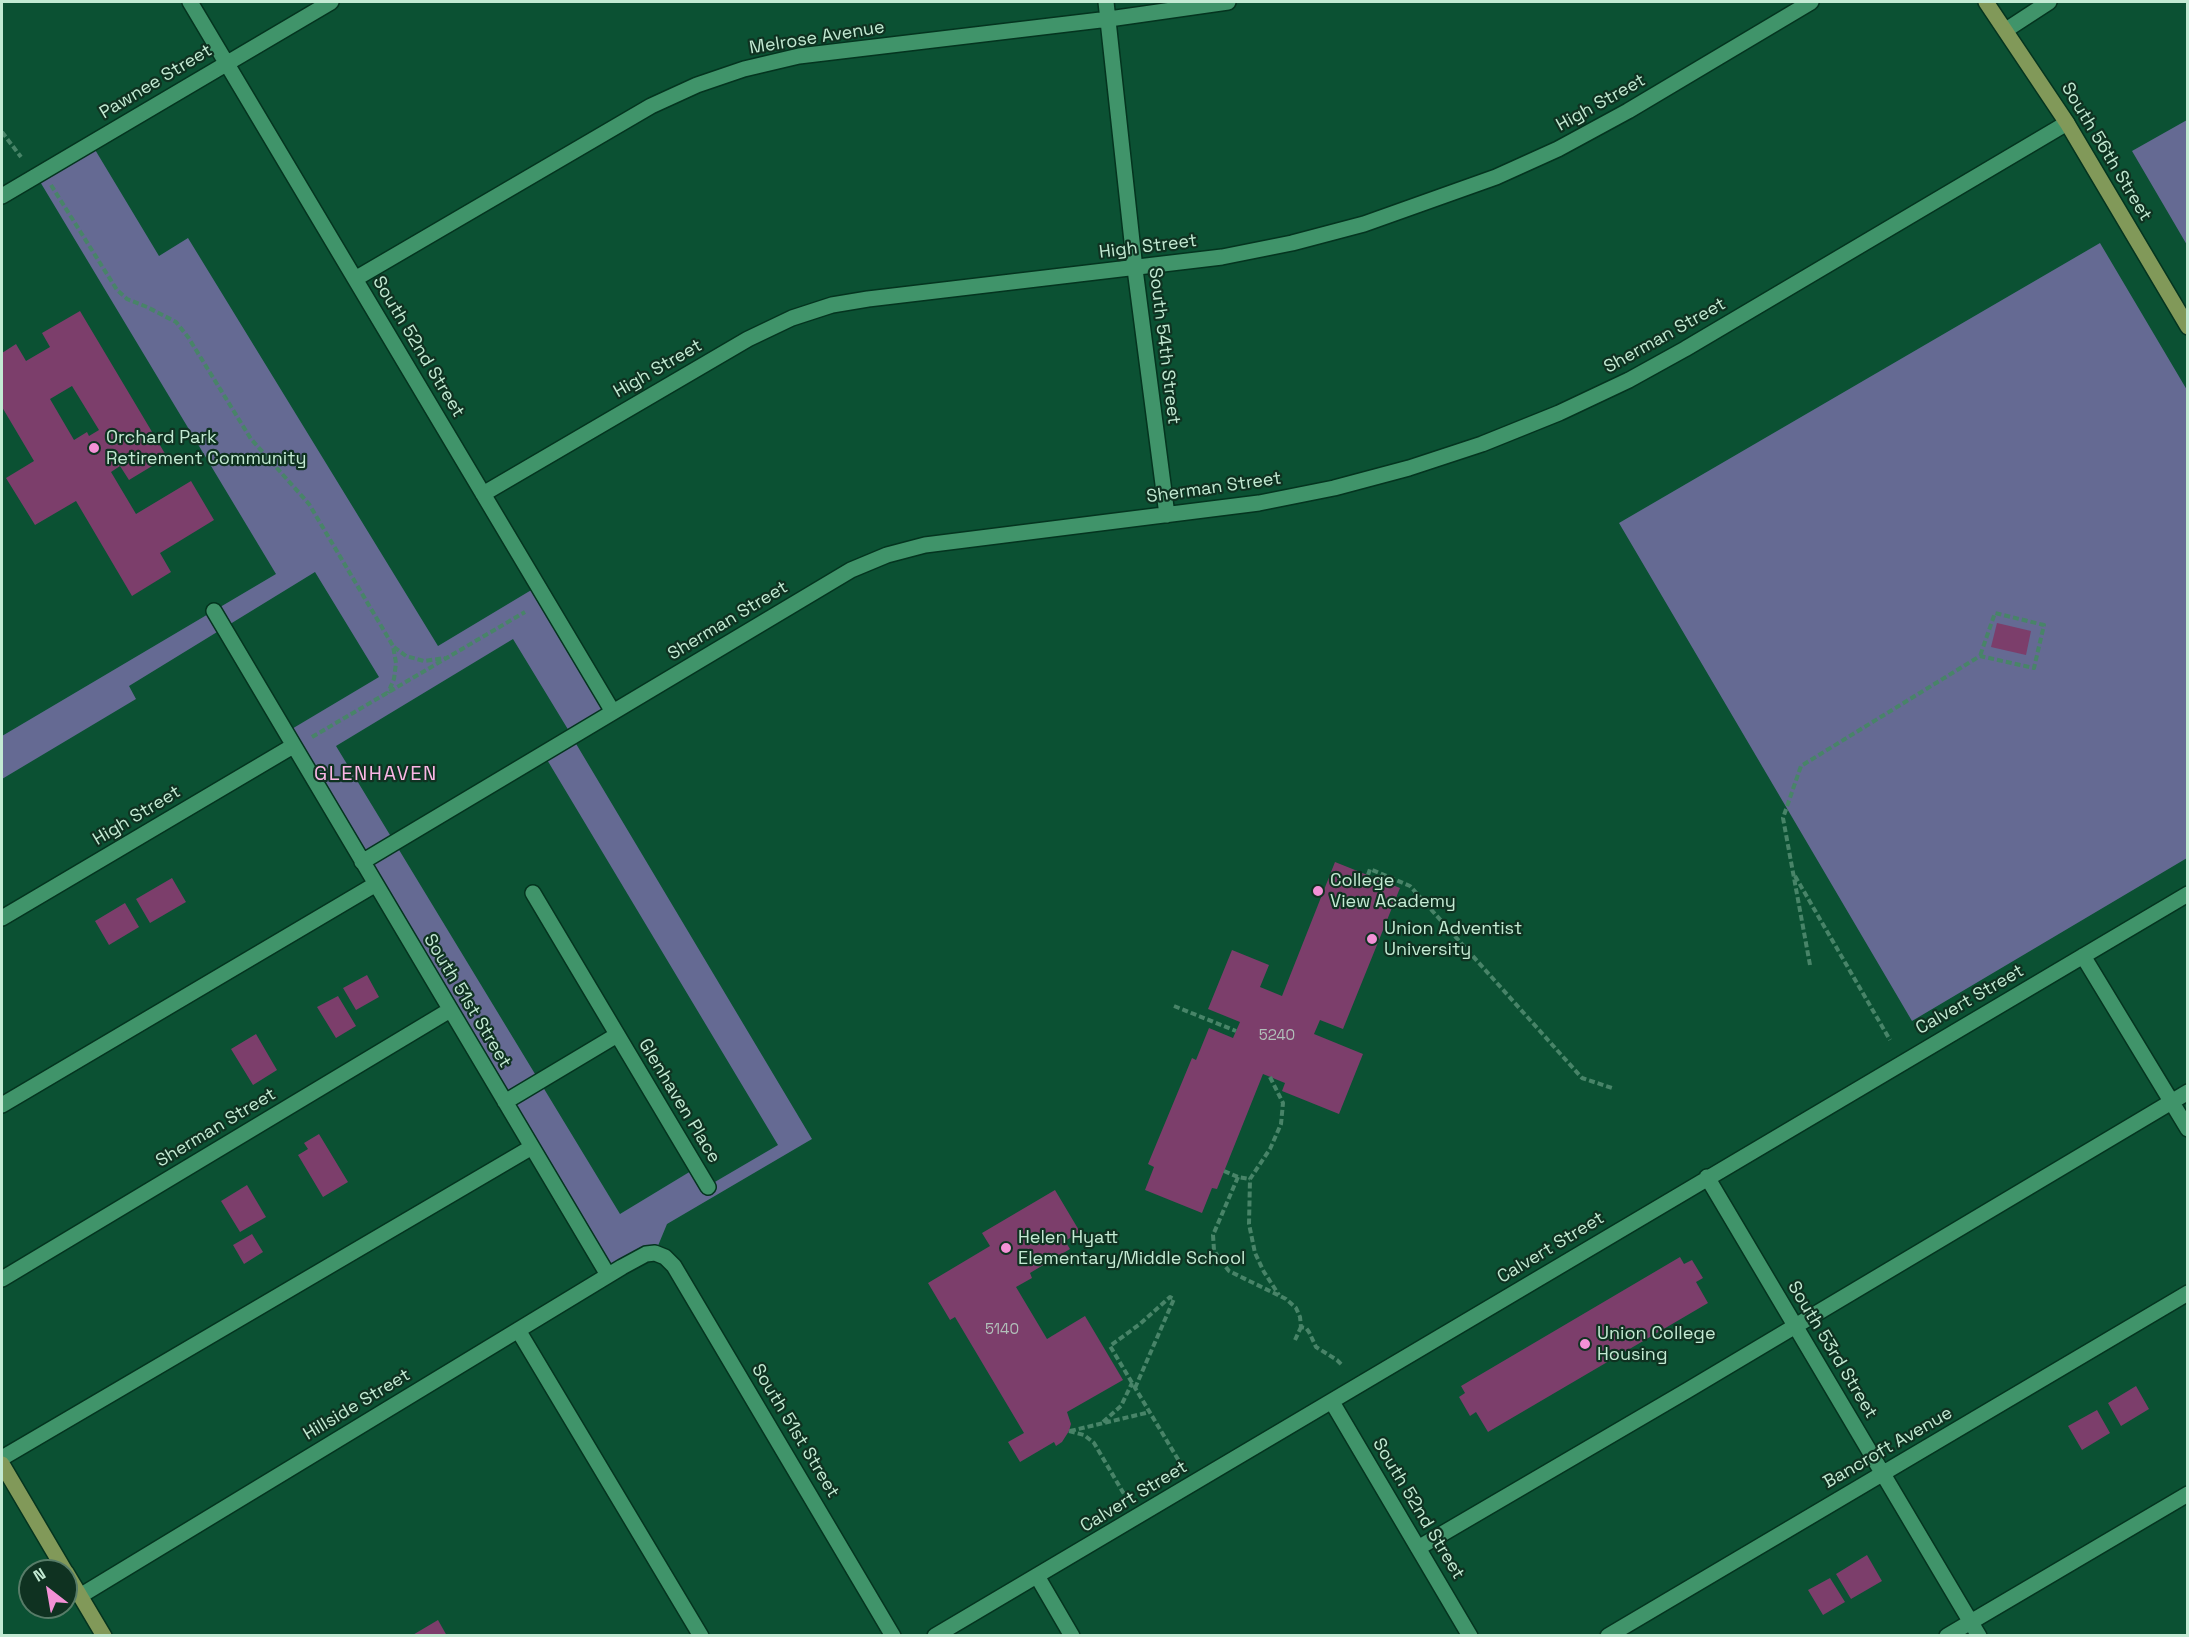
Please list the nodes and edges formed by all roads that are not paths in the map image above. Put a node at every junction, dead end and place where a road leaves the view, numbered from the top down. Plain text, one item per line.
1 (190, 2) edge
2 (331, 2) edge
3 (1107, 2) edge
4 (1228, 2) edge
5 (1810, 2) edge
6 (1986, 2) edge
7 (2049, 2) edge
8 (1109, 19) junction
9 (2006, 30) junction
10 (227, 63) junction
11 (2067, 123) junction
12 (2, 196) edge
13 (1135, 268) junction
14 (355, 279) junction
15 (2187, 327) edge
16 (483, 494) junction
17 (1167, 515) junction
18 (214, 611) dead end
19 (613, 712) junction
20 (293, 746) junction
21 (362, 862) junction
22 (376, 884) junction
23 (533, 893) dead end
24 (2187, 894) edge
25 (2, 918) edge
26 (2084, 956) junction
27 (450, 1010) junction
28 (617, 1035) junction
29 (2187, 1092) edge
30 (505, 1102) junction
31 (2171, 1102) junction
32 (2, 1105) edge
33 (2187, 1129) edge
34 (531, 1146) junction
35 (1707, 1177) junction
36 (708, 1187) dead end
37 (655, 1253) joint
38 (608, 1275) junction
39 (2, 1279) edge
40 (2187, 1293) edge
41 (1795, 1326) junction
42 (518, 1330) junction
43 (1332, 1402) junction
44 (2, 1458) edge
45 (2, 1464) edge
46 (1883, 1473) junction
47 (2187, 1494) edge
48 (1418, 1548) junction
49 (59, 1559) edge
50 (1037, 1576) junction
51 (78, 1592) edge
52 (80, 1596) junction
53 (1970, 1622) junction
54 (104, 1635) edge
55 (701, 1635) edge
56 (893, 1635) edge
57 (935, 1635) edge
58 (1072, 1635) edge
59 (1470, 1635) edge
60 (1608, 1635) edge
61 (1947, 1635) edge
62 (1979, 1635) edge

1 - 10 street, South 52nd Street
2 - 10 street, Pawnee Street
3 - 8 street, South 54th Street
4 - 8 street, Melrose Avenue
5 - 13 street, High Street
6 - 9 main road, South 56th Street
7 - 9 street
8 - 13 street, South 54th Street
8 - 14 street, Melrose Avenue
9 - 11 main road, South 56th Street
10 - 12 street, Pawnee Street
10 - 14 street, South 52nd Street
11 - 15 main road, South 56th Street
11 - 17 street, Sherman Street
13 - 16 street, High Street
13 - 17 street, South 54th Street
14 - 16 street, South 52nd Street
16 - 19 street, South 52nd Street
17 - 19 street, Sherman Street
18 - 20 street, South 51st Street
19 - 21 street, Sherman Street
20 - 21 street, South 51st Street
20 - 25 street, High Street
21 - 22 street, South 51st Street
22 - 27 street, South 51st Street
22 - 32 street
23 - 28 street, Glenhaven Place
24 - 26 street, Calvert Street
26 - 31 street
26 - 35 street, Calvert Street
27 - 30 street, South 51st Street
27 - 39 street, Sherman Street
28 - 30 street, Glenhaven Place
28 - 36 street, Glenhaven Place
29 - 31 street
30 - 34 street, South 51st Street
31 - 33 street
31 - 41 street
34 - 38 street, South 51st Street
34 - 44 street
35 - 41 street, South 53rd Street
35 - 43 street, Calvert Street
37 - 38 street, Hillside Street
37 - 56 street, South 51st Street
38 - 42 street, Hillside Street
40 - 46 street, Bancroft Avenue
41 - 46 street, South 53rd Street
41 - 48 street
42 - 52 street, Hillside Street
42 - 55 street
43 - 48 street, South 52nd Street
43 - 50 street, Calvert Street
45 - 49 main road
46 - 53 street, South 53rd Street
46 - 60 street, Bancroft Avenue
47 - 53 street
48 - 59 street, South 52nd Street
50 - 57 street, Calvert Street
50 - 58 street
51 - 52 main road
52 - 54 main road
53 - 61 street
53 - 62 street, South 53rd Street

